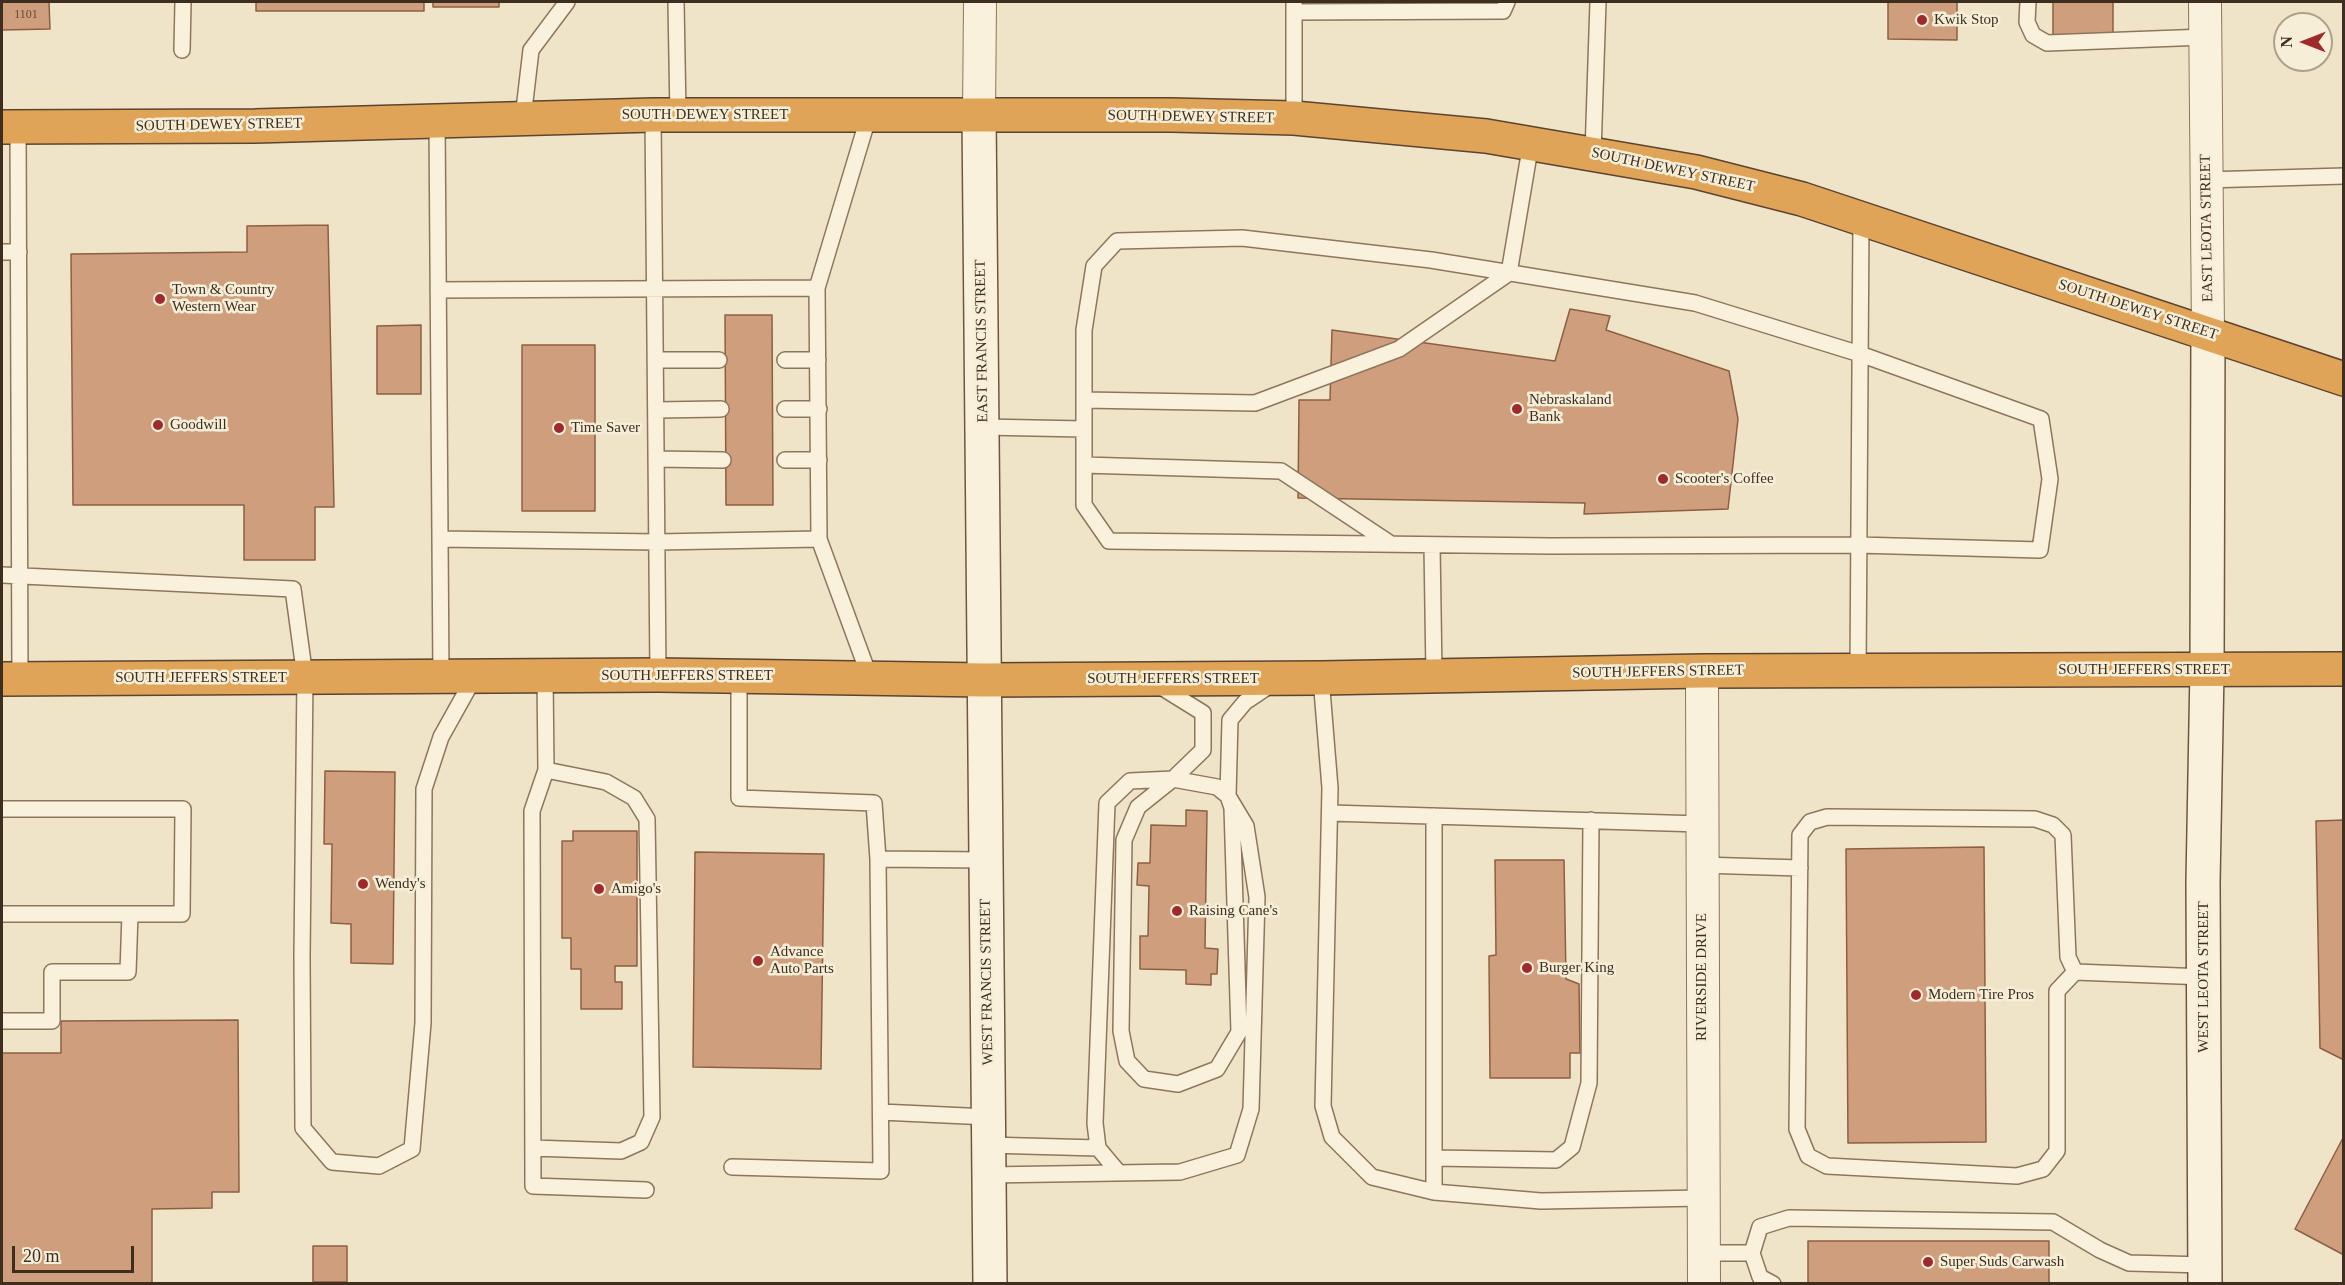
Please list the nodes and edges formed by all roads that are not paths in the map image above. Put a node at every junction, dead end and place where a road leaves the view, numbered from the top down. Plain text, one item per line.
1 (183, 2) edge
2 (567, 2) edge
3 (676, 2) edge
4 (980, 2) edge
5 (1507, 2) edge
6 (1598, 2) edge
7 (2028, 2) edge
8 (2205, 2) edge
9 (1294, 7) edge
10 (2205, 37) junction
11 (182, 50) dead end
12 (665, 115) junction
13 (869, 115) junction
14 (979, 115) junction
15 (523, 118) junction
16 (1294, 118) junction
17 (437, 120) junction
18 (10, 127) edge
19 (1531, 143) junction
20 (1593, 153) junction
21 (2343, 176) edge
22 (2206, 180) junction
23 (1861, 219) junction
24 (2, 252) edge
25 (19, 252) junction
26 (1509, 273) junction
27 (817, 288) junction
28 (438, 290) junction
29 (655, 290) junction
30 (2208, 333) junction
31 (1860, 354) junction
32 (655, 360) junction
33 (719, 360) dead end
34 (785, 360) dead end
35 (818, 360) junction
36 (2343, 379) edge
37 (1084, 400) junction
38 (720, 409) dead end
39 (785, 409) dead end
40 (819, 409) junction
41 (656, 410) junction
42 (983, 427) junction
43 (1084, 429) junction
44 (656, 459) junction
45 (723, 460) dead end
46 (785, 460) dead end
47 (819, 460) junction
48 (1084, 465) junction
49 (440, 539) junction
50 (819, 539) junction
51 (657, 542) junction
52 (1391, 544) junction
53 (1432, 545) junction
54 (1858, 545) junction
55 (2, 575) edge
56 (20, 575) junction
57 (2343, 669) edge
58 (2207, 670) junction
59 (1702, 671) junction
60 (1858, 671) junction
61 (658, 675) junction
62 (1434, 675) junction
63 (441, 676) junction
64 (475, 676) junction
65 (545, 676) junction
66 (739, 676) junction
67 (305, 677) junction
68 (870, 678) junction
69 (1282, 678) junction
70 (1321, 678) junction
71 (11, 679) edge
72 (1148, 679) junction
73 (984, 680) junction
74 (546, 770) junction
75 (1173, 779) junction
76 (1228, 796) junction
77 (2, 809) edge
78 (1330, 813) junction
79 (1434, 816) junction
80 (1591, 820) junction
81 (1701, 824) junction
82 (878, 859) junction
83 (986, 860) junction
84 (1701, 865) junction
85 (1800, 868) junction
86 (2, 914) edge
87 (130, 914) junction
88 (2075, 972) junction
89 (2205, 977) junction
90 (2, 1021) edge
91 (881, 1112) junction
92 (988, 1146) junction
93 (532, 1148) junction
94 (1098, 1148) junction
95 (1434, 1158) junction
96 (732, 1167) dead end
97 (1119, 1173) junction
98 (646, 1190) dead end
99 (1434, 1192) junction
100 (1703, 1198) junction
101 (1704, 1253) junction
102 (1752, 1253) junction
103 (2205, 1274) edge
104 (990, 1284) edge
105 (1704, 1284) edge
106 (1773, 1284) edge

1 - 11 lane
2 - 15 lane
3 - 12 lane
4 - 14 street, EAST FRANCIS STREET
5 - 9 lane
6 - 20 lane
7 - 10 lane
8 - 10 street, EAST LEOTA STREET
9 - 16 lane
10 - 22 street, EAST LEOTA STREET
12 - 13 highway, SOUTH DEWEY STREET
12 - 15 highway, SOUTH DEWEY STREET
12 - 29 lane
13 - 14 highway, SOUTH DEWEY STREET
13 - 27 lane
14 - 16 highway, SOUTH DEWEY STREET
14 - 42 street, EAST FRANCIS STREET
15 - 17 highway, SOUTH DEWEY STREET
16 - 19 highway, SOUTH DEWEY STREET
17 - 18 highway, SOUTH DEWEY STREET
17 - 28 lane
18 - 25 lane
19 - 20 highway, SOUTH DEWEY STREET
19 - 26 lane
20 - 23 highway, SOUTH DEWEY STREET
21 - 22 lane
22 - 30 street, EAST LEOTA STREET
23 - 30 highway, SOUTH DEWEY STREET
23 - 31 lane
24 - 25 lane
25 - 56 lane
26 - 31 lane
26 - 37 lane
26 - 37 lane
27 - 29 lane
27 - 35 lane
28 - 29 lane
28 - 49 lane
29 - 32 lane
30 - 36 highway, SOUTH DEWEY STREET
30 - 58 street, EAST LEOTA STREET
31 - 54 lane
31 - 54 lane
32 - 33 lane
32 - 41 lane
34 - 35 lane
35 - 40 lane
37 - 43 lane
38 - 41 lane
39 - 40 lane
40 - 47 lane
41 - 44 lane
42 - 43 lane
42 - 73 street, EAST FRANCIS STREET
43 - 48 lane
44 - 45 lane
44 - 51 lane
46 - 47 lane
47 - 50 lane
48 - 52 lane
48 - 52 lane
49 - 51 lane
49 - 63 lane
50 - 51 lane
50 - 68 lane
51 - 61 lane
52 - 53 lane
53 - 54 lane
53 - 62 lane
54 - 60 lane
55 - 56 lane
56 - 67 lane
56 - 71 lane
57 - 58 highway, SOUTH JEFFERS STREET
58 - 60 highway, SOUTH JEFFERS STREET
58 - 89 street, WEST LEOTA STREET
59 - 60 highway, SOUTH JEFFERS STREET
59 - 62 highway, SOUTH JEFFERS STREET
59 - 81 street, RIVERSIDE DRIVE
61 - 65 highway, SOUTH JEFFERS STREET
61 - 66 highway, SOUTH JEFFERS STREET
62 - 70 highway, SOUTH JEFFERS STREET
63 - 64 highway, SOUTH JEFFERS STREET
63 - 67 highway, SOUTH JEFFERS STREET
64 - 65 highway, SOUTH JEFFERS STREET
64 - 67 lane
65 - 74 lane
66 - 68 highway, SOUTH JEFFERS STREET
66 - 82 lane
67 - 71 highway, SOUTH JEFFERS STREET
68 - 73 highway, SOUTH JEFFERS STREET
69 - 70 highway, SOUTH JEFFERS STREET
69 - 72 highway, SOUTH JEFFERS STREET
69 - 76 lane
70 - 78 lane
72 - 73 highway, SOUTH JEFFERS STREET
72 - 75 lane
73 - 83 street, WEST FRANCIS STREET
74 - 93 lane
74 - 93 lane
75 - 76 lane
75 - 76 lane
75 - 94 lane
76 - 97 lane
77 - 87 lane
78 - 79 lane
78 - 99 lane
79 - 80 lane
79 - 95 lane
80 - 81 lane
80 - 95 lane
81 - 84 street, RIVERSIDE DRIVE
82 - 83 lane
82 - 91 lane
83 - 92 street, WEST FRANCIS STREET
84 - 85 lane
84 - 100 street, RIVERSIDE DRIVE
85 - 88 lane
85 - 88 lane
86 - 87 lane
87 - 90 lane
88 - 89 lane
89 - 103 street, WEST LEOTA STREET
91 - 92 lane
91 - 96 lane
92 - 94 lane
92 - 97 lane
92 - 104 street, WEST FRANCIS STREET
93 - 98 lane
94 - 97 lane
95 - 99 lane
99 - 100 lane
100 - 101 street, RIVERSIDE DRIVE
101 - 102 lane
101 - 105 street, RIVERSIDE DRIVE
102 - 103 lane
102 - 106 lane

